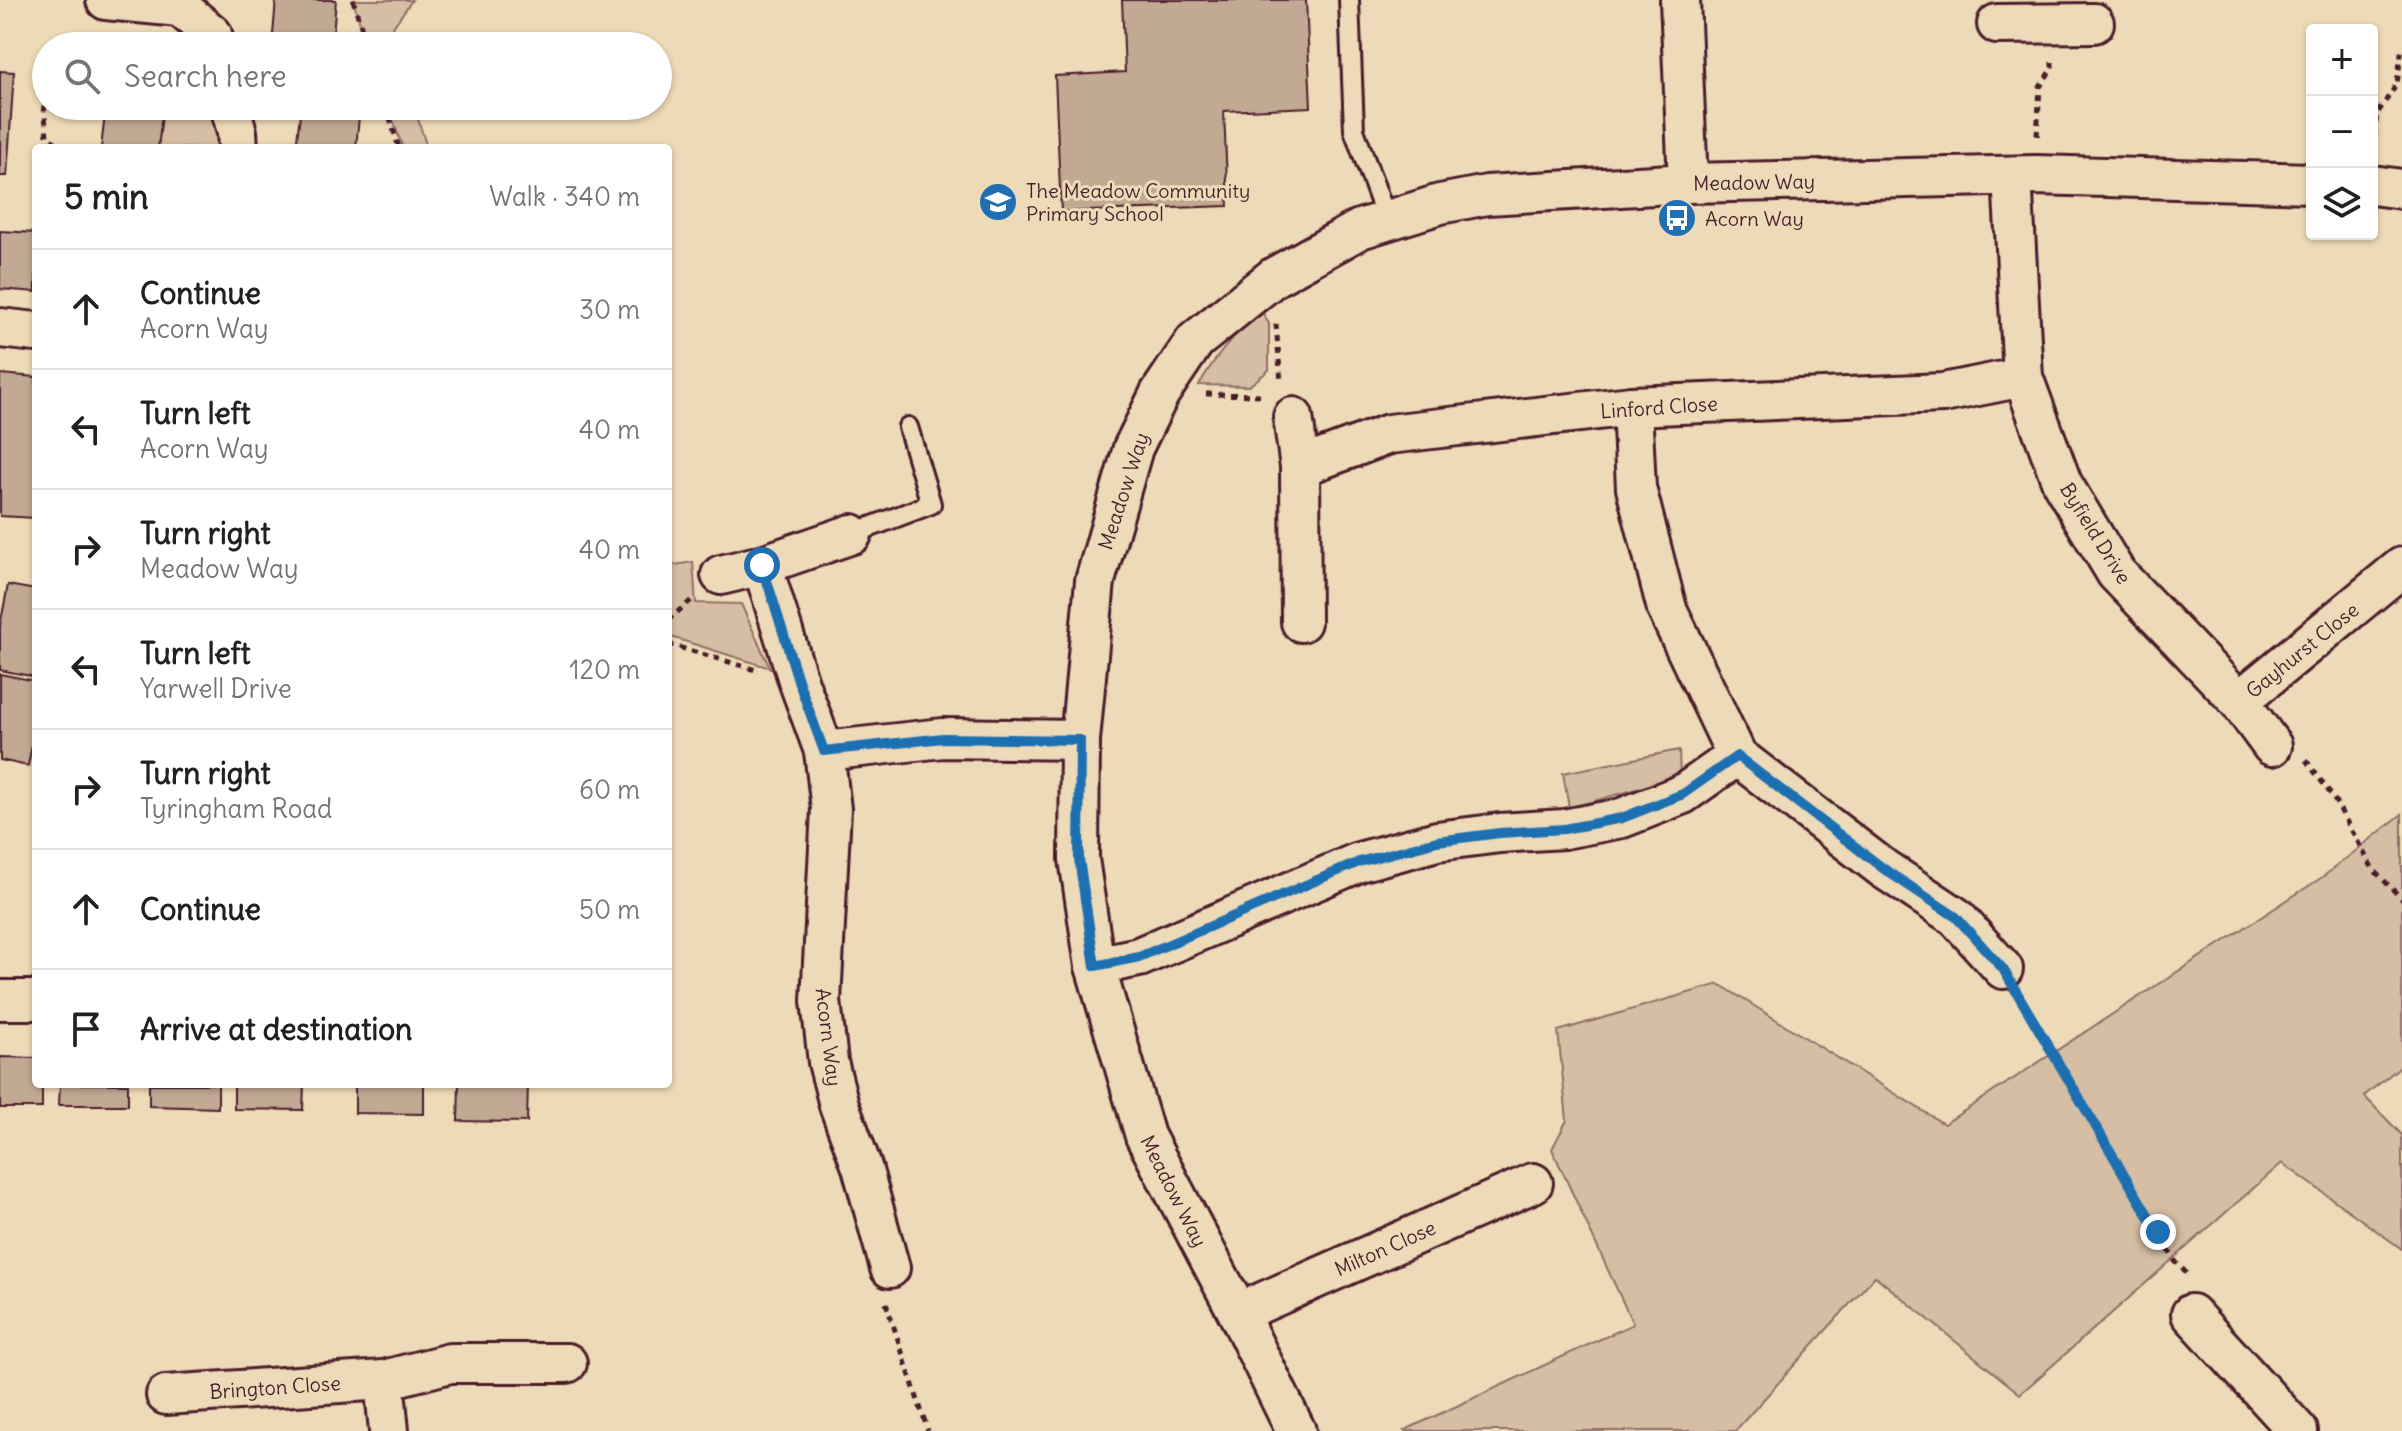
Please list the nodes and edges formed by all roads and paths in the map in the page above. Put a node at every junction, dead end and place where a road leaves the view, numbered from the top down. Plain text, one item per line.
1 (106, 0) edge
2 (353, 0) edge
3 (1349, 0) edge
4 (1680, 0) edge
5 (2043, 12) edge
6 (2094, 23) dead end
7 (1997, 24) dead end
8 (210, 32) edge
9 (363, 32) edge
10 (2402, 46) edge
11 (2378, 112) edge
12 (45, 120) edge
13 (234, 120) edge
14 (390, 120) edge
15 (58, 144) edge
16 (238, 144) edge
17 (398, 144) edge
18 (2024, 175) junction
19 (1688, 183) junction
20 (2306, 183) edge
21 (2378, 186) edge
22 (2402, 189) edge
23 (1387, 220) junction
24 (1274, 277) junction
25 (0, 328) edge
26 (32, 332) edge
27 (2023, 377) junction
28 (1160, 393) junction
29 (1289, 406) junction
30 (1632, 406) junction
31 (908, 427) dead end
32 (1300, 467) junction
33 (852, 534) joint
34 (762, 565) junction
35 (2402, 567) edge
36 (721, 575) dead end
37 (1301, 622) dead end
38 (672, 645) edge
39 (799, 683) junction
40 (2239, 701) junction
41 (1080, 740) junction
42 (2272, 746) joint
43 (824, 751) junction
44 (1737, 756) junction
45 (2402, 899) edge
46 (1095, 966) junction
47 (2003, 969) joint
48 (0, 1000) edge
49 (32, 1000) edge
50 (1533, 1183) dead end
51 (890, 1268) joint
52 (1238, 1313) junction
53 (2191, 1314) joint
54 (567, 1363) dead end
55 (384, 1380) junction
56 (166, 1395) dead end
57 (389, 1431) edge
58 (928, 1431) edge
59 (1296, 1431) edge
60 (2298, 1431) edge

1 - 8 street
2 - 9 path
3 - 23 lane
4 - 19 street
5 - 6 street
5 - 7 street
5 - 18 path
10 - 11 path
12 - 15 path
13 - 16 street
14 - 17 path
18 - 19 street, Meadow Way
18 - 20 street, Meadow Way
18 - 27 street, Byfield Drive
19 - 23 street, Meadow Way
21 - 22 street
23 - 24 street, Meadow Way
24 - 28 street, Meadow Way
24 - 29 path
25 - 26 street
27 - 30 street, Linford Close
27 - 40 street, Byfield Drive
28 - 29 path
28 - 41 street, Meadow Way
29 - 32 street
30 - 32 street, Linford Close
30 - 44 street
31 - 33 lane
32 - 37 street
33 - 34 street
34 - 36 street
34 - 39 street, Acorn Way
35 - 40 street, Gayhurst Close
38 - 39 path
39 - 43 street, Acorn Way
40 - 42 street, Byfield Drive
41 - 43 street
41 - 46 street, Meadow Way
42 - 45 path
43 - 51 street, Acorn Way
44 - 46 street
44 - 47 street
46 - 52 street, Meadow Way
47 - 53 path
48 - 49 street
50 - 52 street, Milton Close
51 - 58 path
52 - 59 street, Meadow Way
53 - 60 street
54 - 55 street, Brington Close
55 - 56 street, Brington Close
55 - 57 street

